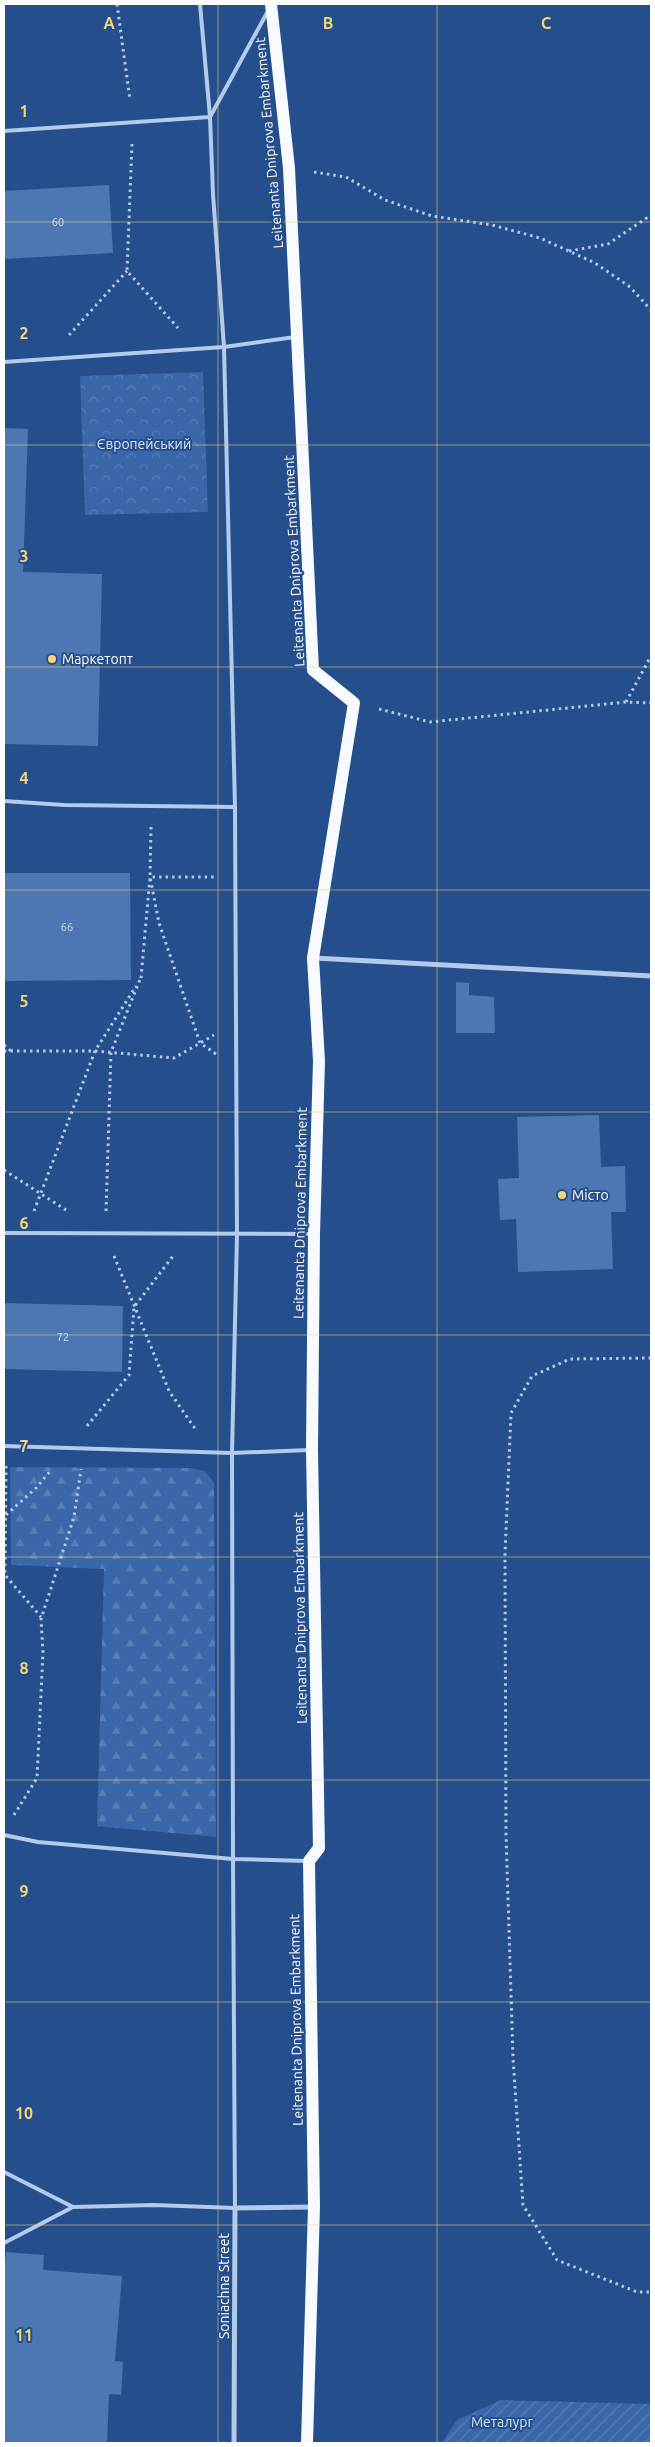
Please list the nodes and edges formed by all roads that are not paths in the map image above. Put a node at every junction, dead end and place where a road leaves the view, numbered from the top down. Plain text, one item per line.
1 (200, 4) edge
2 (271, 4) edge
3 (210, 117) junction
4 (4, 131) edge
5 (297, 336) junction
6 (224, 347) junction
7 (4, 362) edge
8 (4, 801) edge
9 (235, 807) junction
10 (313, 958) junction
11 (651, 976) edge
12 (4, 1233) edge
13 (237, 1234) junction
14 (314, 1234) junction
15 (5, 1446) edge
16 (312, 1450) junction
17 (232, 1453) junction
18 (4, 1835) edge
19 (233, 1859) junction
20 (309, 1861) junction
21 (4, 2172) edge
22 (73, 2207) junction
23 (314, 2207) junction
24 (236, 2208) junction
25 (4, 2243) edge
26 (234, 2443) edge
27 (307, 2443) edge

1 - 3 lane
2 - 3 lane
2 - 5 main road, Leitenanta Dniprova Embarkment
3 - 4 lane
3 - 6 lane
5 - 6 lane
5 - 10 main road, Leitenanta Dniprova Embarkment
6 - 7 lane
6 - 9 lane
8 - 9 lane
9 - 13 lane
10 - 11 street
10 - 14 main road, Leitenanta Dniprova Embarkment
12 - 13 lane
13 - 14 lane
13 - 17 lane
14 - 16 main road, Leitenanta Dniprova Embarkment
15 - 17 lane
16 - 17 lane
16 - 20 main road, Leitenanta Dniprova Embarkment
17 - 19 lane
18 - 19 lane
19 - 20 lane
19 - 24 lane
20 - 23 main road, Leitenanta Dniprova Embarkment
21 - 22 lane
22 - 24 lane
22 - 25 lane
23 - 24 street
23 - 27 main road, Leitenanta Dniprova Embarkment
24 - 26 street, Soniachna Street

